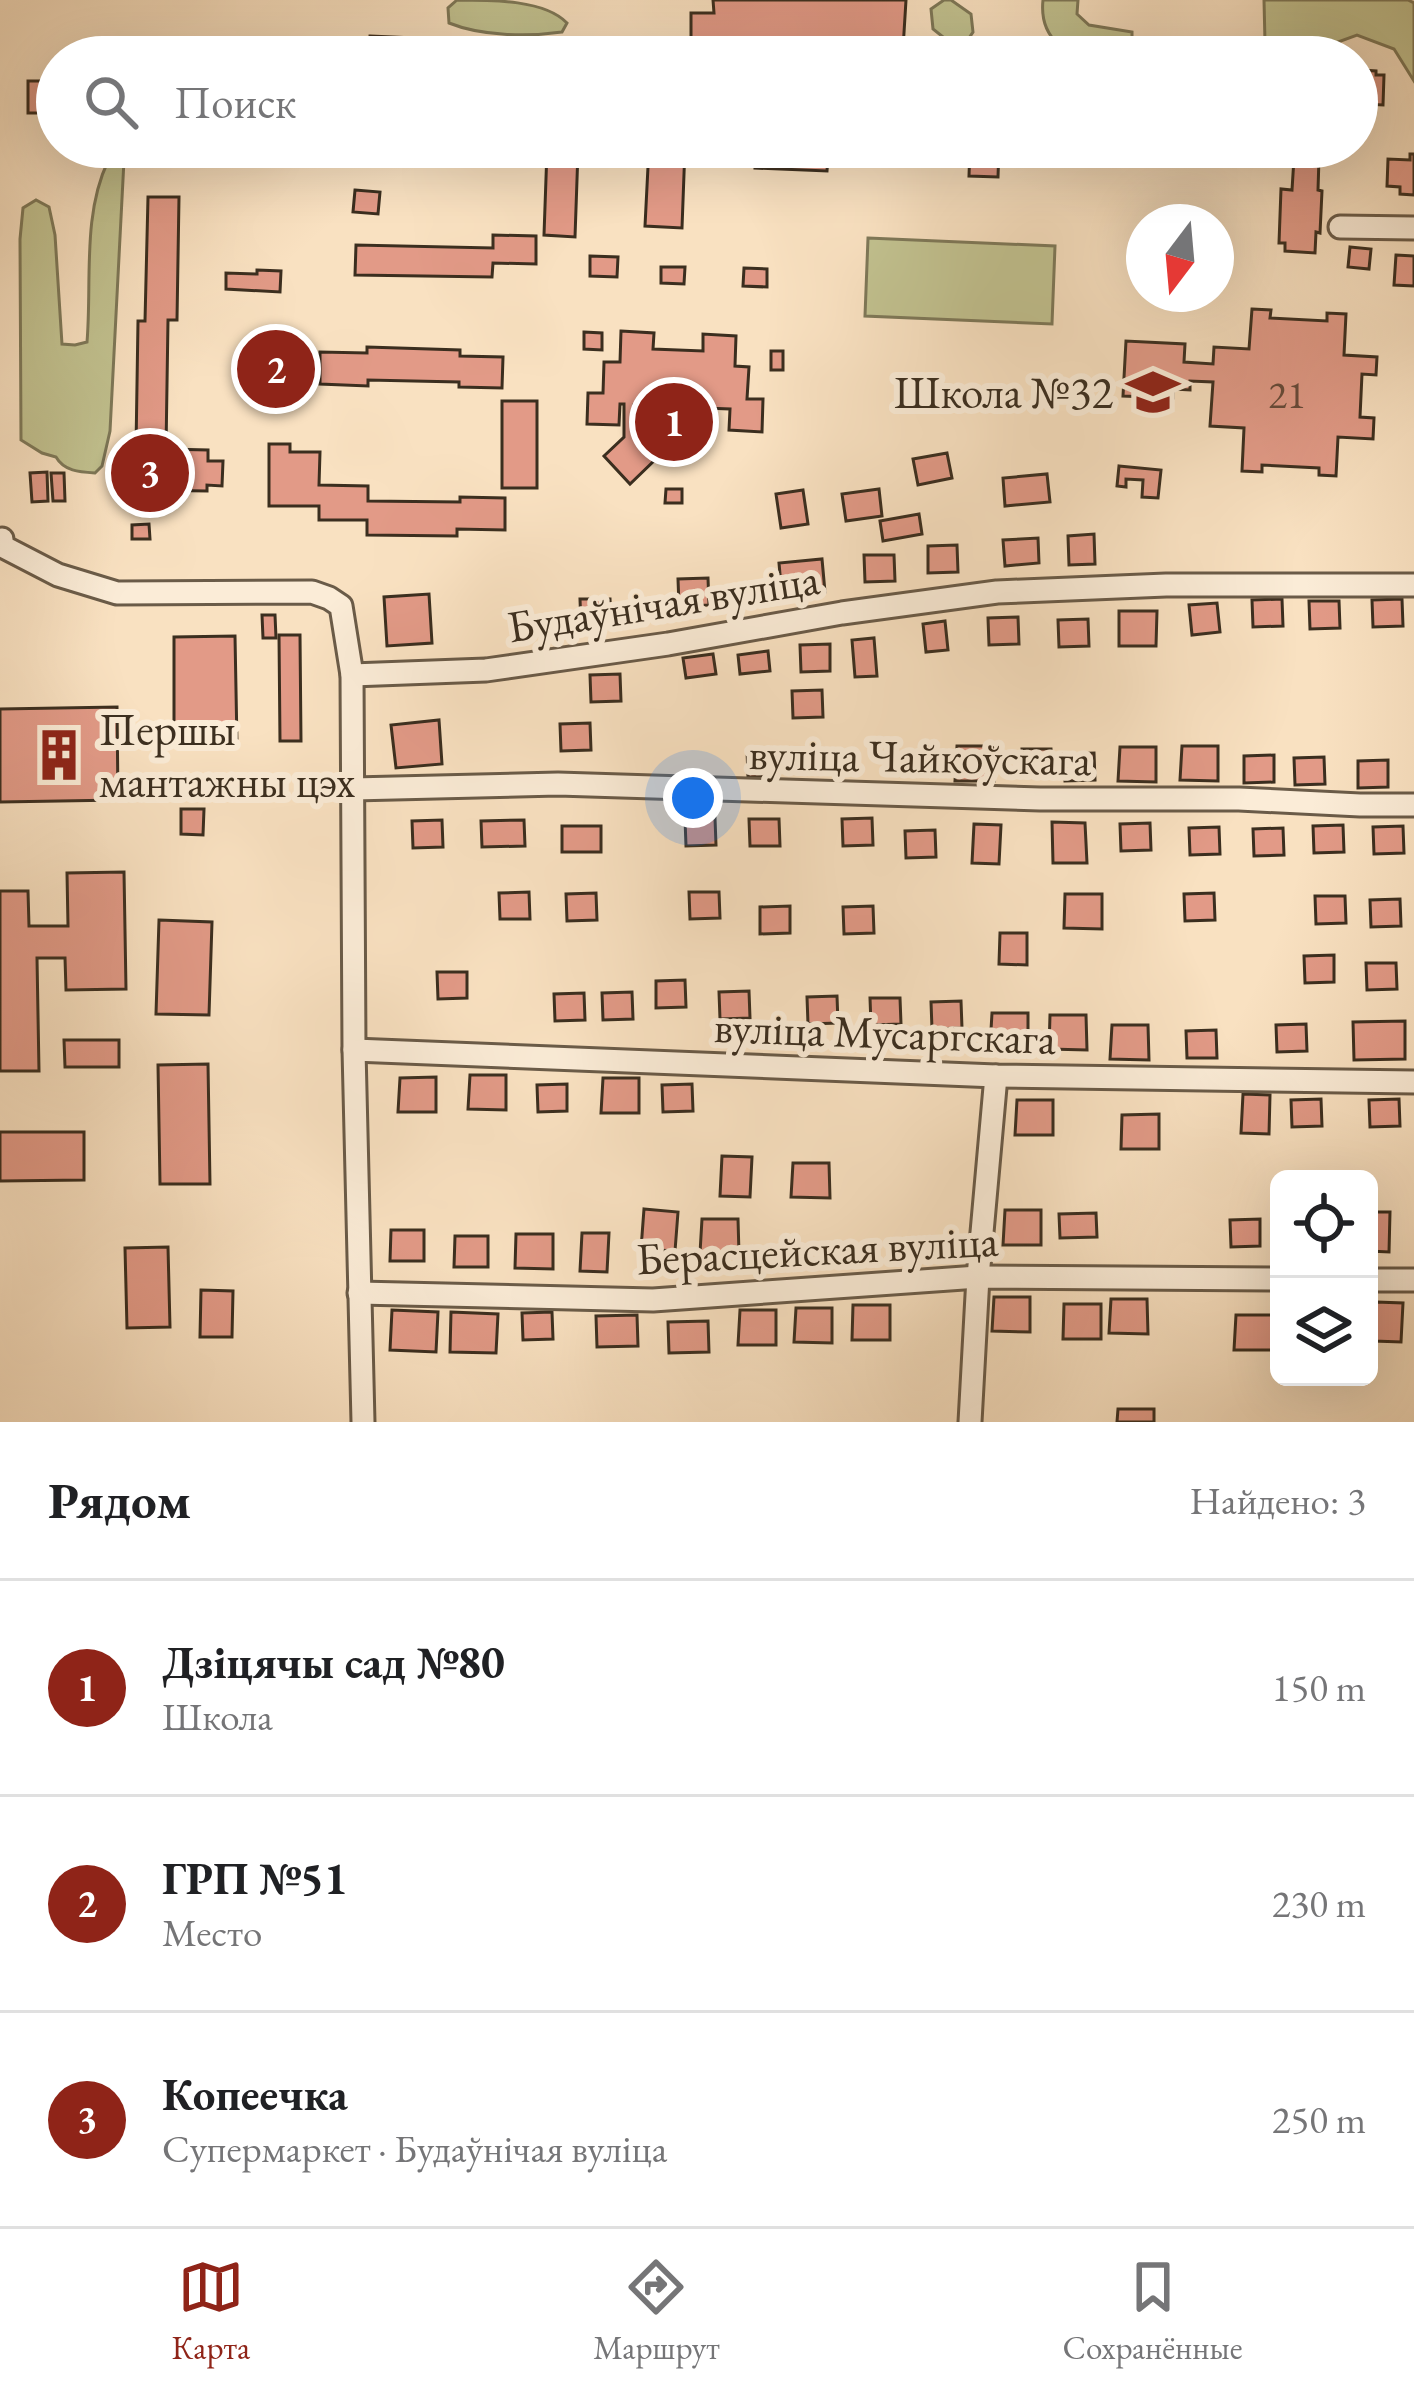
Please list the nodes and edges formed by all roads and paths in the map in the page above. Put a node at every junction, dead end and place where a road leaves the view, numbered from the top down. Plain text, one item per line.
1 (1340, 227) dead end
2 (1414, 228) edge
3 (0, 515) edge
4 (1, 539) edge
5 (1414, 585) edge
6 (352, 675) junction
7 (353, 789) junction
8 (1414, 805) edge
9 (354, 1050) junction
10 (996, 1076) junction
11 (1414, 1082) edge
12 (978, 1277) junction
13 (1270, 1280) edge
14 (1378, 1280) edge
15 (1414, 1280) edge
16 (359, 1293) junction
17 (363, 1422) edge
18 (970, 1422) edge

1 - 2 street
3 - 4 street
4 - 6 street
5 - 6 street, Будаўнічая вуліца
6 - 7 street
7 - 8 street, вуліца Чайкоўскага
7 - 9 street
9 - 10 street, вуліца Мусаргскага
9 - 16 street
10 - 11 street, вуліца Мусаргскага
10 - 12 street
12 - 13 street, Берасцейская вуліца
12 - 16 street, Берасцейская вуліца
12 - 18 street
14 - 15 street
16 - 17 street

